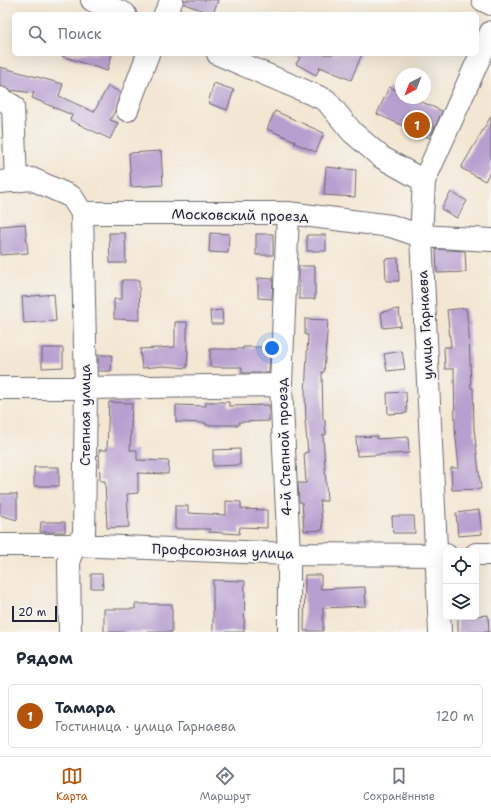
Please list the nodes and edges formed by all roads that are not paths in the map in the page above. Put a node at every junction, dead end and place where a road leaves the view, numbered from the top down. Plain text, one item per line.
1 (92, 0) edge
2 (172, 0) edge
3 (483, 0) edge
4 (491, 4) edge
5 (120, 12) edge
6 (166, 12) edge
7 (491, 32) edge
8 (147, 56) edge
9 (223, 56) edge
10 (0, 98) edge
11 (127, 110) dead end
12 (424, 181) junction
13 (8, 182) edge
14 (77, 205) junction
15 (288, 213) junction
16 (421, 236) junction
17 (491, 240) edge
18 (281, 385) junction
19 (0, 388) edge
20 (86, 388) junction
21 (0, 545) edge
22 (75, 545) junction
23 (289, 554) junction
24 (479, 554) edge
25 (491, 554) edge
26 (441, 555) edge
27 (70, 632) edge
28 (289, 632) edge
29 (440, 632) edge

1 - 5 street
2 - 6 street
3 - 4 street
7 - 12 street, улица Гарнаева
8 - 11 street
9 - 12 street
10 - 13 street
12 - 16 street, улица Гарнаева
13 - 14 street
14 - 15 street, Московский проезд
14 - 20 street, Степная улица
15 - 16 street, Московский проезд
15 - 18 street, 4-й Степной проезд
16 - 17 street, Московский проезд
16 - 26 street, улица Гарнаева
18 - 20 street
18 - 23 street, 4-й Степной проезд
19 - 20 street
20 - 22 street, Степная улица
21 - 22 street, Профсоюзная улица
22 - 23 street, Профсоюзная улица
22 - 27 street, Степная улица
23 - 26 street, Профсоюзная улица
23 - 28 street, 4-й Степной проезд
24 - 25 street
26 - 29 street, улица Гарнаева

